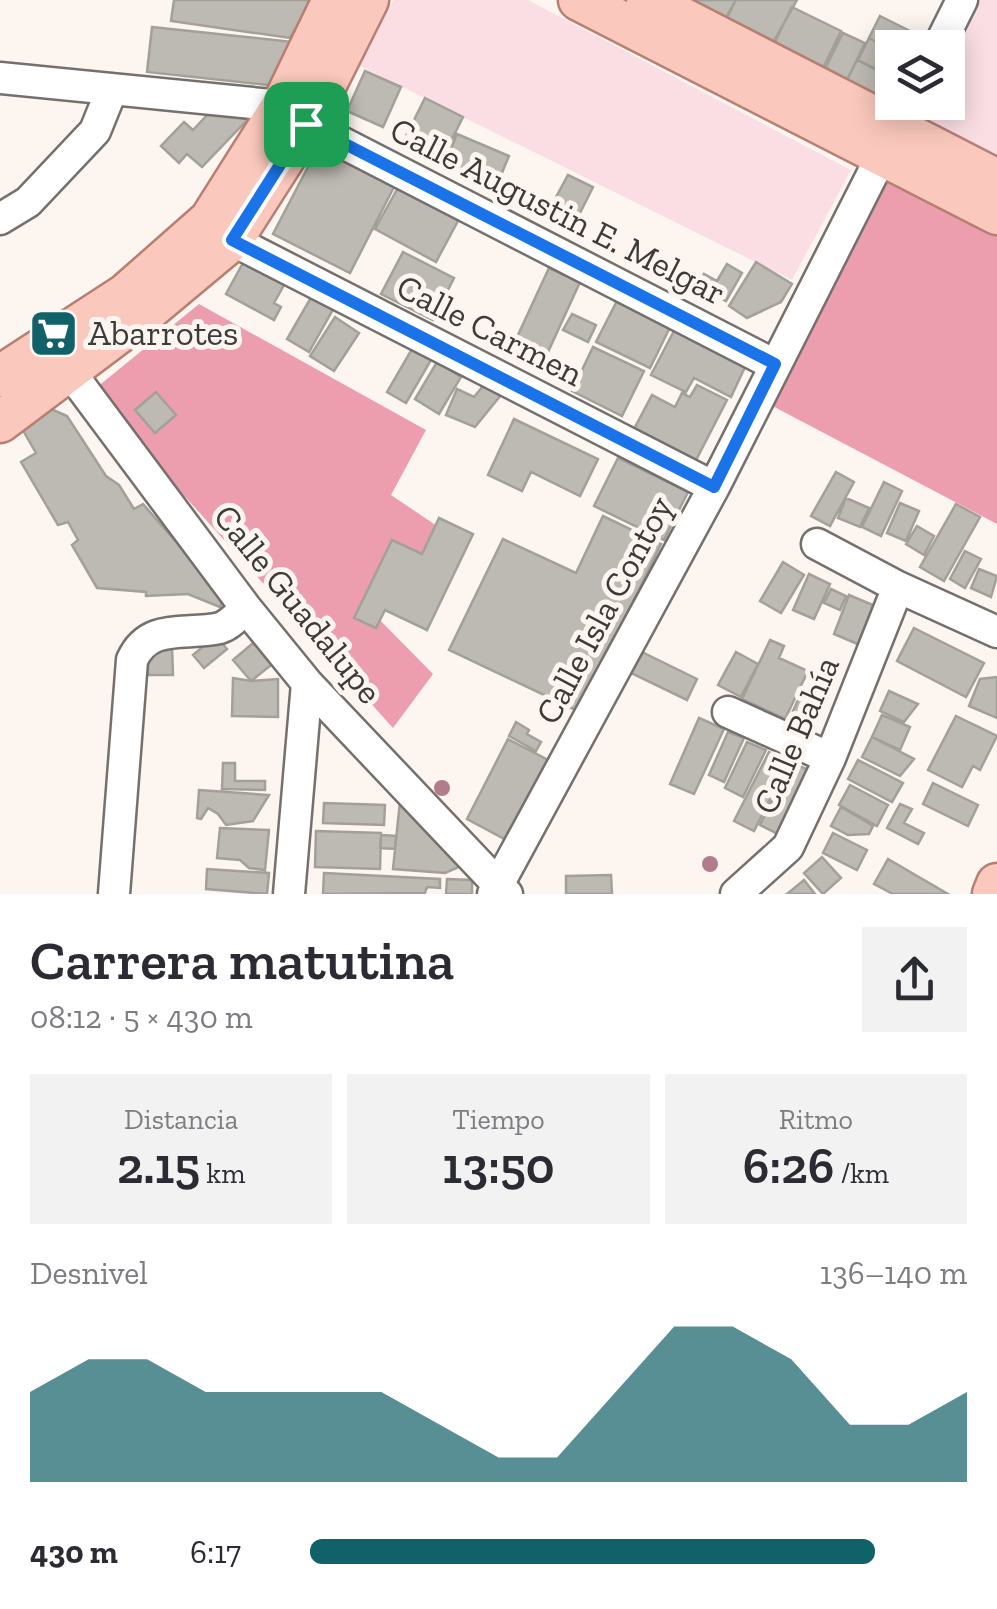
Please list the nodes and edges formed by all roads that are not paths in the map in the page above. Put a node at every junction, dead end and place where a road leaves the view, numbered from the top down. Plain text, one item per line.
1 (333, 0) edge
2 (368, 0) edge
3 (579, 0) edge
4 (647, 0) edge
5 (962, 0) edge
6 (947, 30) edge
7 (0, 78) edge
8 (112, 89) junction
9 (294, 115) junction
10 (895, 129) edge
11 (997, 180) edge
12 (997, 214) edge
13 (0, 219) edge
14 (232, 240) junction
15 (60, 358) junction
16 (775, 364) junction
17 (0, 376) edge
18 (0, 422) edge
19 (714, 487) junction
20 (817, 544) dead end
21 (898, 587) junction
22 (246, 608) junction
23 (997, 632) edge
24 (307, 683) junction
25 (728, 712) dead end
26 (830, 758) junction
27 (997, 884) edge
28 (500, 891) edge
29 (114, 894) edge
30 (289, 894) edge
31 (736, 894) edge
32 (993, 894) edge

1 - 9 main road
2 - 9 main road
3 - 10 main road
4 - 10 main road
5 - 6 street
7 - 8 street
8 - 9 street
8 - 13 street
9 - 14 main road
9 - 15 main road
9 - 16 street, Calle Augustin E. Melgar
10 - 11 main road
10 - 12 main road
10 - 16 street, Calle Isla Contoy
14 - 15 main road
14 - 19 street, Calle Carmen
15 - 17 main road
15 - 18 main road
15 - 22 street, Calle Guadalupe
16 - 19 street, Calle Isla Contoy
19 - 28 street, Calle Isla Contoy
20 - 21 street
21 - 23 street
21 - 26 street, Calle Bahía
22 - 24 street, Calle Guadalupe
22 - 29 street
24 - 28 street, Calle Guadalupe
24 - 30 street
25 - 26 street
26 - 31 street, Calle Bahía
27 - 32 main road

